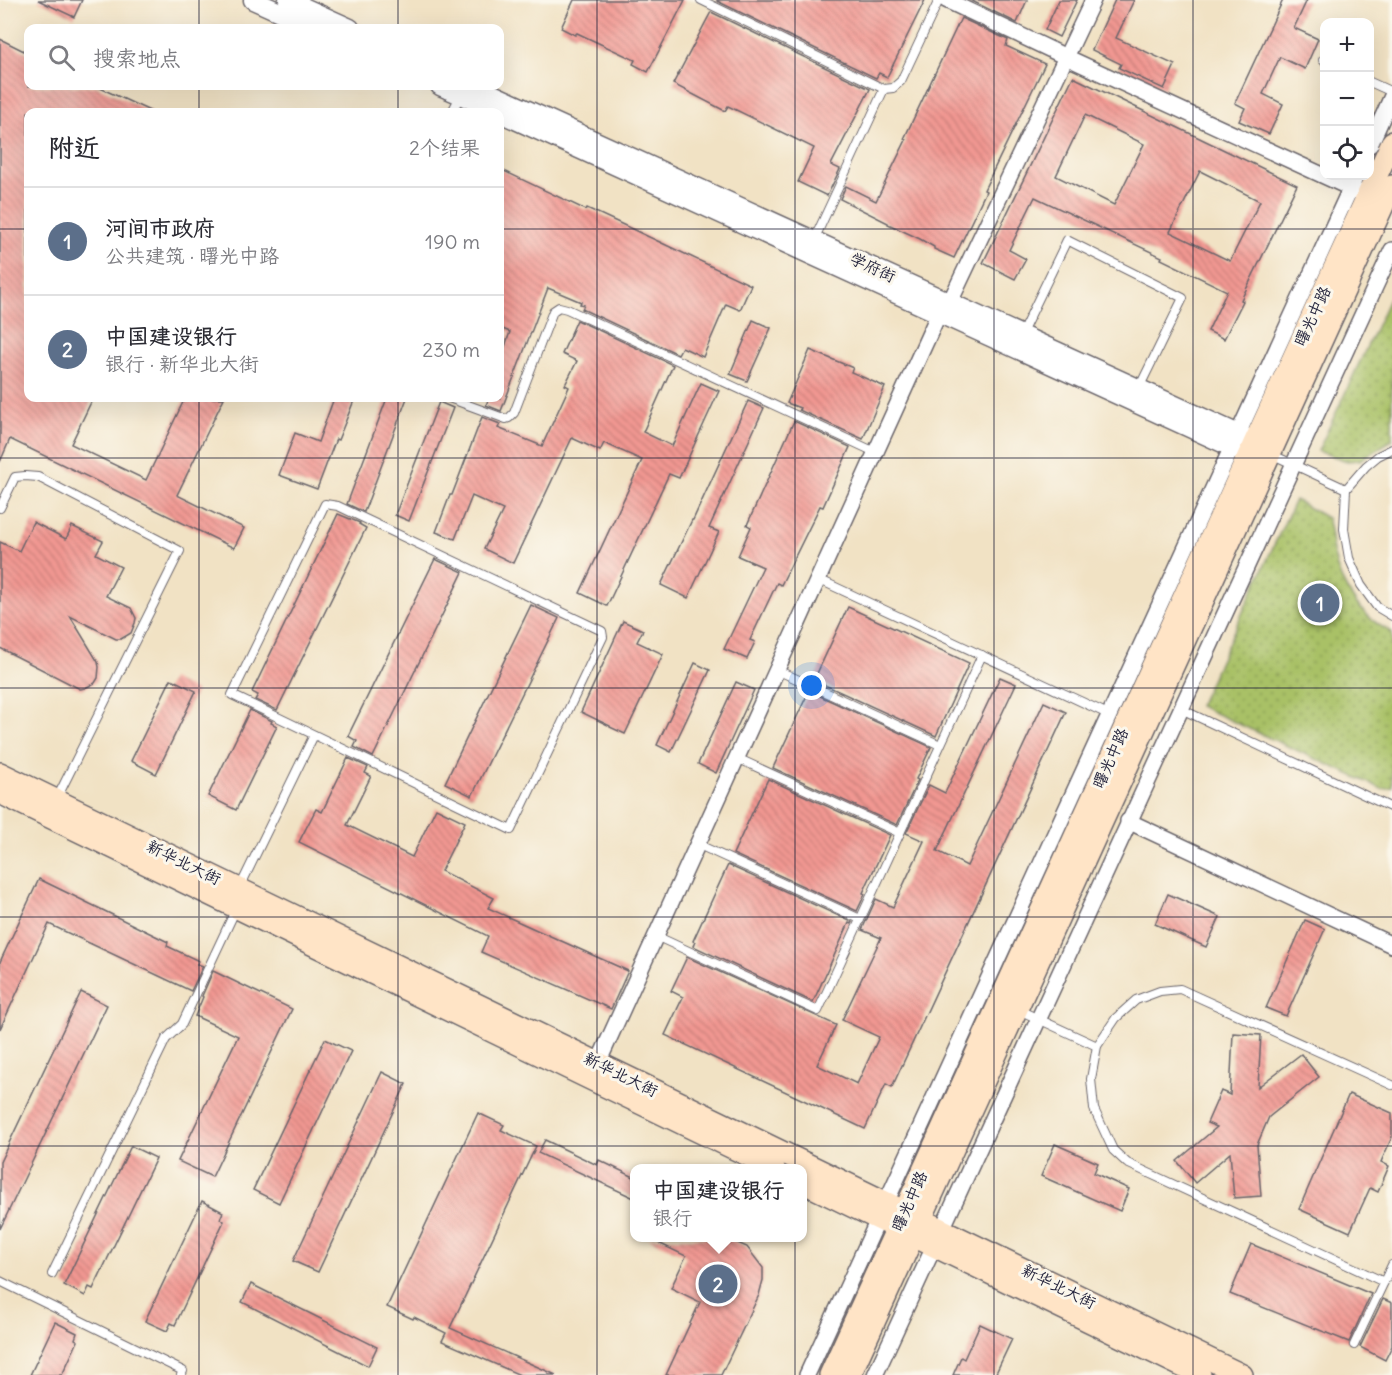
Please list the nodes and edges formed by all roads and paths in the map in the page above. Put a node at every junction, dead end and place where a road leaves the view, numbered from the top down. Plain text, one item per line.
1 (253, 0) edge
2 (288, 0) edge
3 (701, 0) edge
4 (939, 0) edge
5 (946, 0) edge
6 (1093, 0) edge
7 (306, 24) edge
8 (341, 24) edge
9 (1066, 57) junction
10 (1374, 84) edge
11 (884, 89) junction
12 (468, 90) edge
13 (1392, 94) edge
14 (455, 108) edge
15 (492, 108) edge
16 (504, 115) edge
17 (1374, 136) edge
18 (1392, 142) edge
19 (1392, 186) edge
20 (1358, 187) edge
21 (814, 240) junction
22 (1392, 249) edge
23 (944, 308) junction
24 (1021, 335) junction
25 (1139, 388) junction
26 (460, 402) edge
27 (1254, 449) junction
28 (1392, 449) edge
29 (875, 452) junction
30 (1293, 465) junction
31 (1346, 489) junction
32 (0, 508) edge
33 (818, 579) junction
34 (1392, 616) edge
35 (981, 656) junction
36 (777, 670) junction
37 (1181, 709) junction
38 (1110, 715) junction
39 (314, 735) junction
40 (940, 745) junction
41 (737, 758) junction
42 (0, 773) edge
43 (0, 793) edge
44 (56, 800) junction
45 (1392, 808) edge
46 (1128, 821) junction
47 (900, 833) junction
48 (698, 844) junction
49 (237, 898) junction
50 (860, 919) junction
51 (656, 936) junction
52 (1392, 945) edge
53 (1016, 1009) junction
54 (1038, 1019) junction
55 (1097, 1046) junction
56 (598, 1063) junction
57 (1392, 1085) edge
58 (766, 1164) edge
59 (794, 1164) edge
60 (807, 1171) edge
61 (807, 1184) edge
62 (900, 1219) junction
63 (938, 1238) junction
64 (1392, 1265) edge
65 (52, 1274) dead end
66 (0, 1281) edge
67 (1384, 1281) junction
68 (1354, 1345) dead end
69 (181, 1375) edge
70 (807, 1375) edge
71 (830, 1375) edge
72 (850, 1375) edge
73 (875, 1375) edge
74 (1200, 1375) edge
75 (1242, 1375) edge

1 - 7 street
2 - 8 street
3 - 11 lane
4 - 11 lane
5 - 9 street
6 - 9 street
9 - 20 street
9 - 23 street
10 - 13 lane
11 - 21 lane
12 - 14 lane
12 - 15 street, 学府街
12 - 21 street, 学府街
13 - 17 street
16 - 23 street, 学府街
18 - 20 main road, 曙光中路
19 - 27 main road, 曙光中路
20 - 27 main road, 曙光中路
21 - 23 street, 学府街
22 - 30 street
23 - 24 street, 学府街
23 - 27 street, 学府街
23 - 29 street
24 - 25 street, 学府街
24 - 25 lane
25 - 27 street, 学府街
26 - 29 lane
27 - 30 lane
27 - 38 street
27 - 53 main road, 曙光中路
27 - 62 main road, 曙光中路
28 - 31 lane
29 - 33 street
30 - 31 lane
30 - 37 street
31 - 34 lane
32 - 44 lane
33 - 35 lane
33 - 36 street
35 - 38 lane
35 - 40 lane
36 - 40 lane
36 - 41 street
37 - 45 lane
37 - 46 street
38 - 62 street
39 - 39 lane
39 - 49 lane
40 - 47 lane
41 - 47 lane
41 - 48 street
42 - 44 main road, 新华北大街
43 - 49 main road, 新华北大街
44 - 49 main road, 新华北大街
46 - 52 street
46 - 54 street
47 - 50 lane
48 - 50 lane
48 - 51 street
49 - 56 main road, 新华北大街
49 - 58 main road, 新华北大街
49 - 65 lane
50 - 51 lane
51 - 56 street
53 - 54 lane
53 - 62 main road, 曙光中路
54 - 55 lane
54 - 63 street
55 - 57 lane
55 - 67 lane
56 - 59 main road, 新华北大街
60 - 62 main road, 新华北大街
61 - 62 main road, 新华北大街
62 - 63 main road, 新华北大街
62 - 70 street
62 - 71 main road, 曙光中路
62 - 72 main road, 曙光中路
63 - 73 street
63 - 74 main road, 新华北大街
63 - 75 main road, 新华北大街
64 - 67 lane
66 - 69 lane
67 - 68 lane

